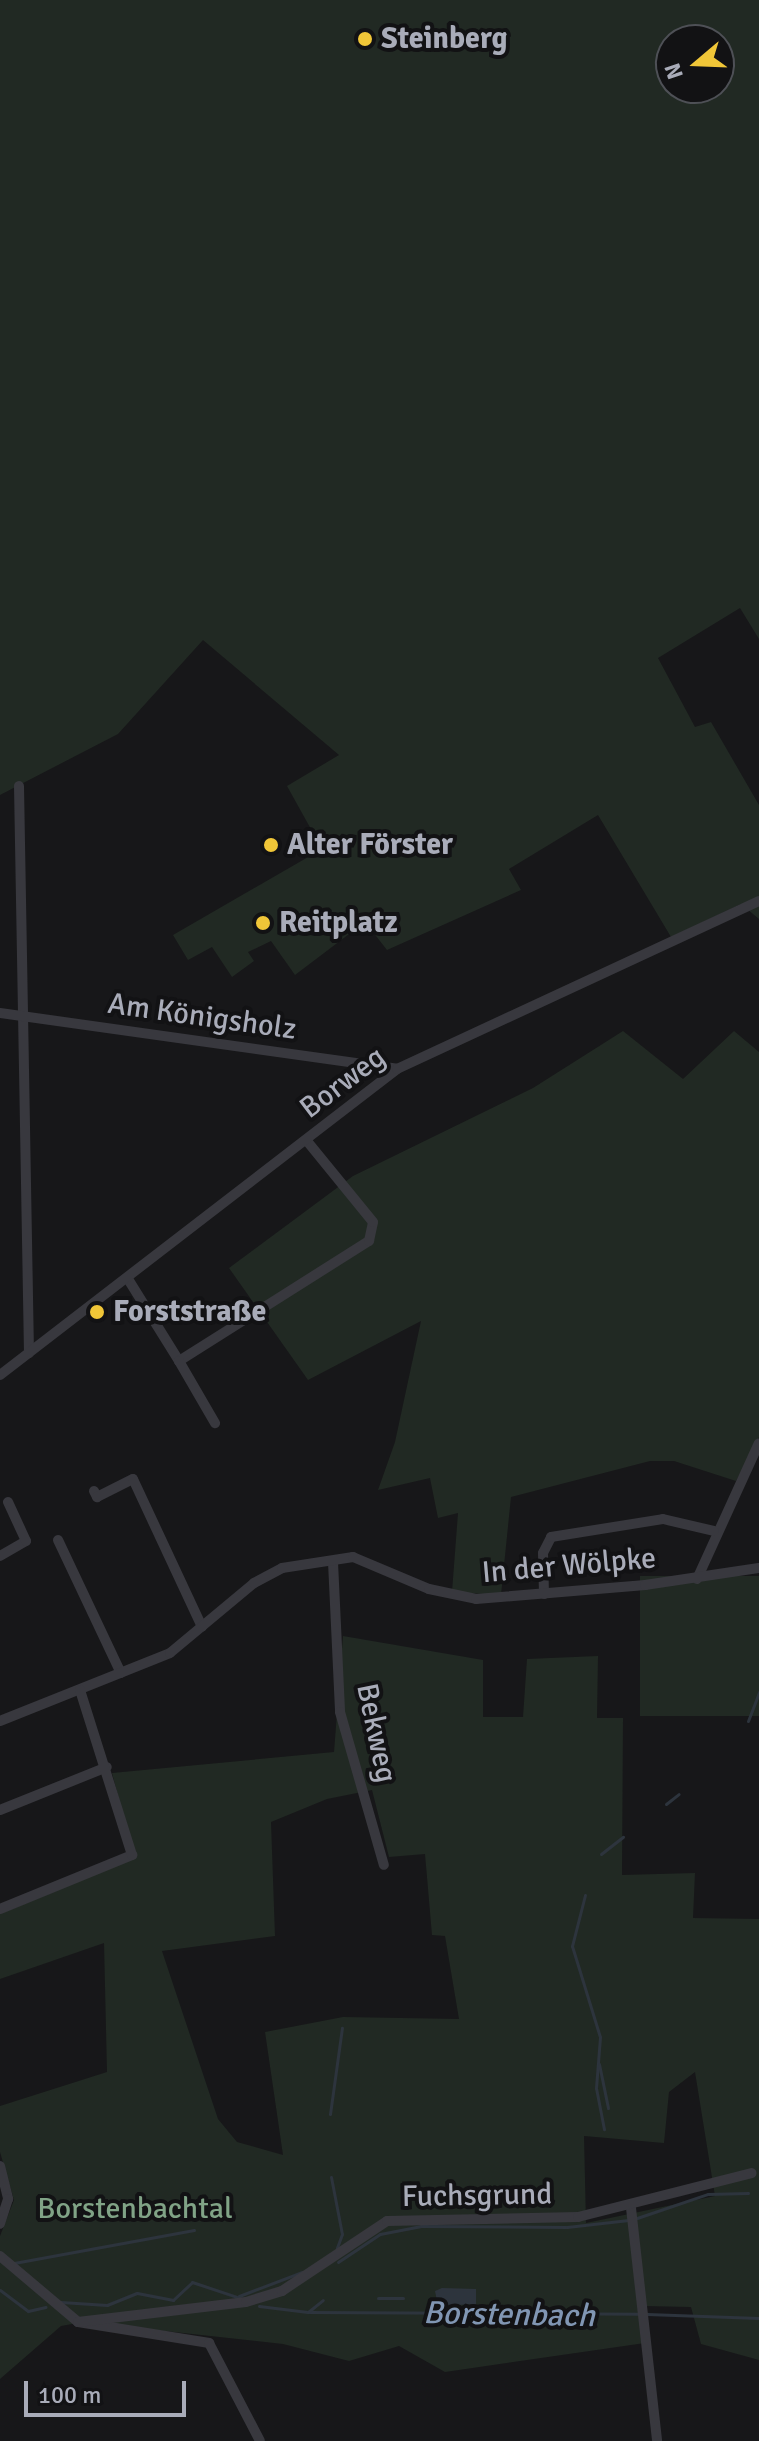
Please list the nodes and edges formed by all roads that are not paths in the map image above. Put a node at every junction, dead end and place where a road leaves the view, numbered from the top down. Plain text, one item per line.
1 (19, 786) dead end
2 (759, 901) edge
3 (0, 1013) edge
4 (23, 1017) junction
5 (397, 1069) junction
6 (307, 1141) junction
7 (128, 1279) junction
8 (29, 1353) junction
9 (179, 1361) junction
10 (0, 1375) edge
11 (215, 1423) dead end
12 (759, 1443) edge
13 (94, 1491) dead end
14 (8, 1502) dead end
15 (714, 1531) junction
16 (58, 1540) dead end
17 (0, 1556) edge
18 (333, 1562) junction
19 (759, 1568) edge
20 (697, 1579) junction
21 (544, 1594) junction
22 (202, 1627) junction
23 (121, 1673) junction
24 (80, 1690) junction
25 (0, 1721) edge
26 (107, 1767) junction
27 (0, 1810) edge
28 (384, 1865) dead end
29 (0, 1909) edge
30 (0, 2166) edge
31 (752, 2173) dead end
32 (631, 2210) junction
33 (0, 2224) edge
34 (0, 2256) edge
35 (78, 2322) junction
36 (260, 2441) edge
37 (657, 2441) edge

1 - 4 street
2 - 5 street, Borweg
3 - 4 street, Am Königsholz
4 - 5 street, Am Königsholz
4 - 8 street
5 - 6 street, Borweg
6 - 7 street, Borweg
6 - 9 street
7 - 8 street, Borweg
7 - 9 street
8 - 10 street, Borweg
9 - 11 street
12 - 15 street
13 - 22 street
14 - 17 street
15 - 20 street
15 - 21 street
16 - 23 street
18 - 21 street, In der Wölpke
18 - 22 street, In der Wölpke
18 - 28 street, Bekweg
19 - 20 street, In der Wölpke
20 - 21 street, In der Wölpke
22 - 23 street, In der Wölpke
23 - 24 street, In der Wölpke
24 - 25 street, In der Wölpke
24 - 26 street
26 - 27 street
26 - 29 street
30 - 33 street
31 - 32 street, Fuchsgrund
32 - 35 street, Fuchsgrund
32 - 37 street
34 - 35 street
35 - 36 street

